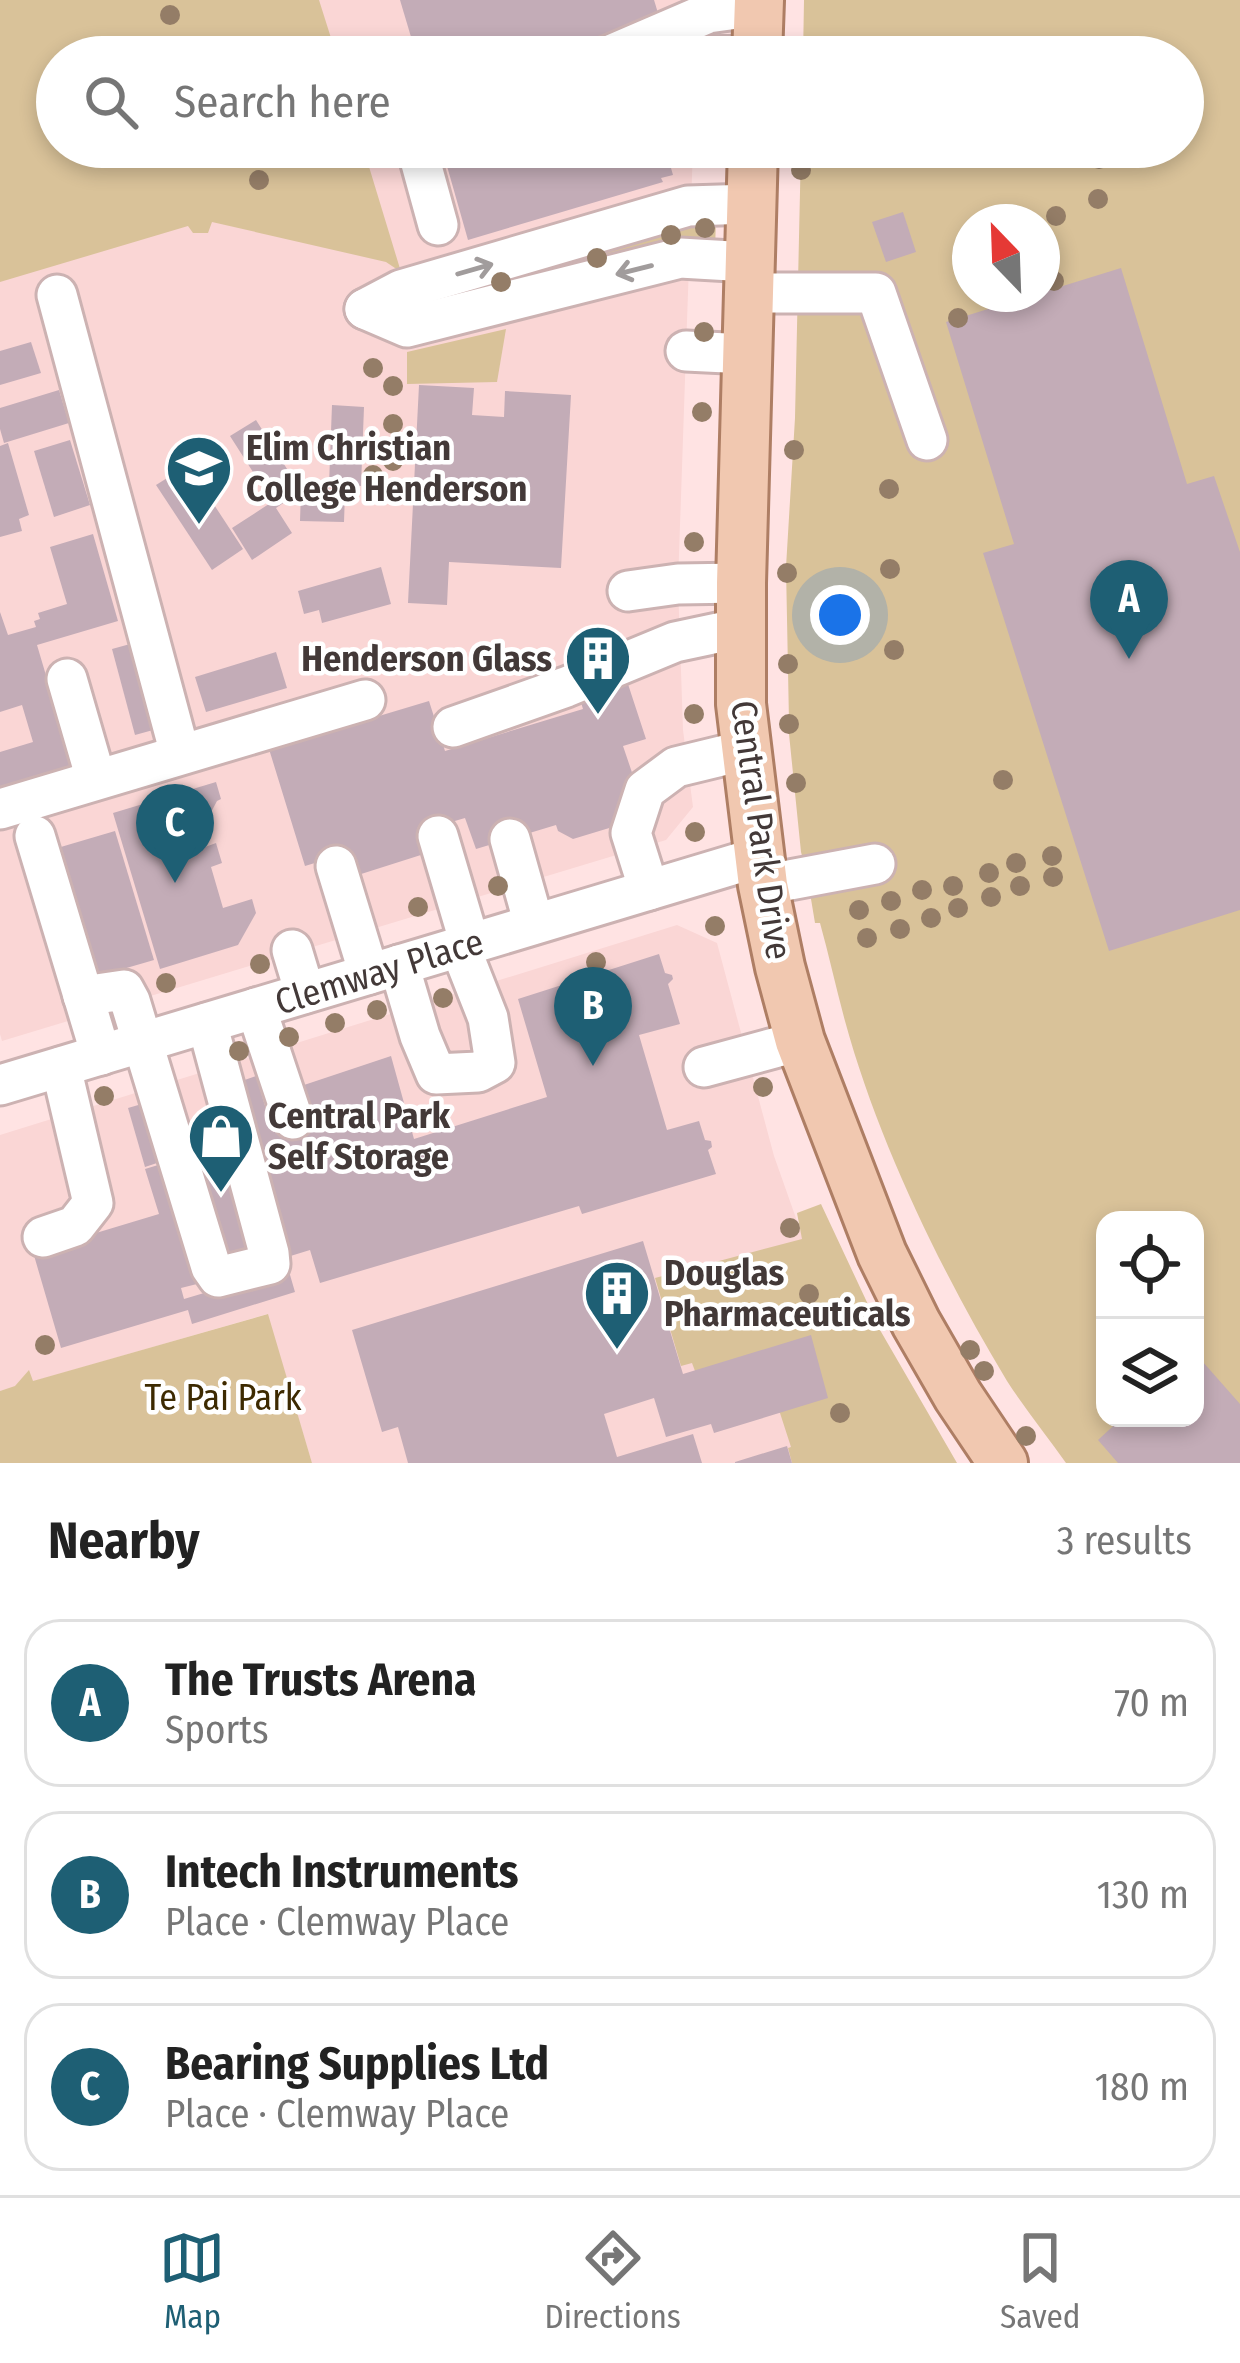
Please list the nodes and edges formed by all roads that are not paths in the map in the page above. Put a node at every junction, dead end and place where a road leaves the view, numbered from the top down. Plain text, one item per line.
1 (759, 3) edge
2 (655, 36) edge
3 (758, 36) edge
4 (422, 168) edge
5 (752, 168) edge
6 (751, 204) junction
7 (438, 224) dead end
8 (749, 277) junction
9 (57, 295) dead end
10 (686, 351) dead end
11 (747, 354) junction
12 (927, 440) dead end
13 (628, 592) dead end
14 (741, 605) junction
15 (67, 679) dead end
16 (365, 700) dead end
17 (453, 727) dead end
18 (746, 750) junction
19 (180, 754) junction
20 (96, 779) junction
21 (0, 808) edge
22 (35, 836) dead end
23 (437, 836) dead end
24 (510, 839) dead end
25 (875, 864) dead end
26 (336, 866) dead end
27 (761, 871) junction
28 (654, 896) junction
29 (534, 924) junction
30 (465, 945) junction
31 (292, 950) dead end
32 (384, 969) junction
33 (304, 993) junction
34 (256, 1008) junction
35 (207, 1023) junction
36 (800, 1041) junction
37 (121, 1049) junction
38 (704, 1066) dead end
39 (62, 1067) junction
40 (0, 1085) edge
41 (138, 1106) dead end
42 (293, 1119) dead end
43 (43, 1238) dead end
44 (1003, 1463) edge

1 - 2 street
1 - 3 main road
4 - 7 street
5 - 6 main road, Central Park Drive
6 - 8 main road, Central Park Drive
8 -> 6 street
8 - 11 main road, Central Park Drive
8 - 12 street
9 - 19 street
10 - 11 street
11 - 14 main road, Central Park Drive
13 - 14 street
14 - 17 street
14 - 18 main road, Central Park Drive
15 - 20 street
16 - 19 street
18 - 27 main road, Central Park Drive
18 - 28 street
19 - 20 street
20 - 21 street
22 - 37 street
23 - 30 street
24 - 29 street
25 - 27 street, Clemway Place
26 - 32 street
27 - 28 street, Clemway Place
27 - 36 main road, Central Park Drive
28 - 29 street, Clemway Place
29 - 30 street, Clemway Place
30 - 32 street, Clemway Place
30 - 32 street
31 - 33 street
32 - 33 street, Clemway Place
33 - 34 street, Clemway Place
34 - 35 street, Clemway Place
34 - 42 street
35 - 37 street, Clemway Place
35 - 37 street
36 - 38 street
36 - 44 main road, Central Park Drive
37 - 39 street, Clemway Place
37 - 41 street
39 - 40 street, Clemway Place
39 - 43 street

